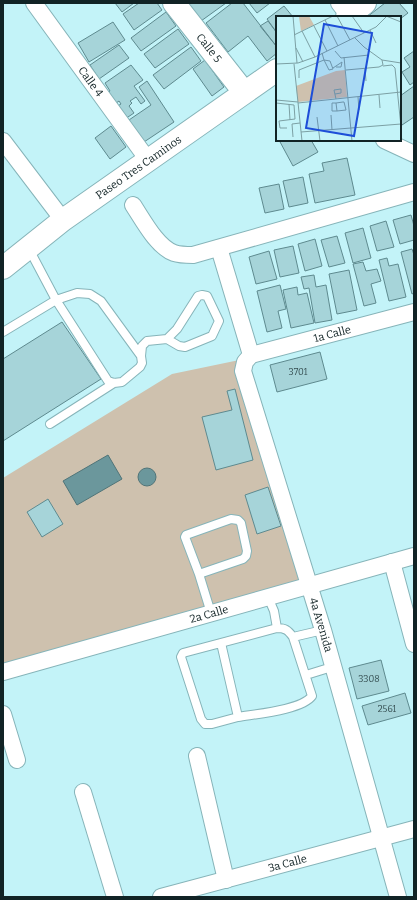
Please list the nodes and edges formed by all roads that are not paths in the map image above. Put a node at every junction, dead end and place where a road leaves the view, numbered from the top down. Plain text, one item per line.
1 (34, 3) edge
2 (174, 3) edge
3 (276, 71) edge
4 (244, 92) junction
5 (3, 141) edge
6 (386, 141) edge
7 (414, 154) edge
8 (148, 160) junction
9 (414, 192) edge
10 (133, 205) dead end
11 (63, 220) junction
12 (28, 248) junction
13 (219, 248) junction
14 (3, 268) edge
15 (56, 300) junction
16 (413, 316) edge
17 (3, 332) edge
18 (167, 339) junction
19 (251, 355) junction
20 (140, 356) junction
21 (114, 383) junction
22 (50, 424) dead end
23 (414, 556) edge
24 (392, 562) junction
25 (199, 574) junction
26 (309, 585) junction
27 (268, 597) junction
28 (211, 613) junction
29 (277, 628) junction
30 (323, 630) junction
31 (293, 637) junction
32 (221, 642) junction
33 (414, 644) edge
34 (332, 667) junction
35 (3, 672) edge
36 (306, 675) junction
37 (3, 714) edge
38 (238, 717) junction
39 (197, 756) dead end
40 (17, 760) dead end
41 (83, 792) dead end
42 (414, 829) edge
43 (382, 838) junction
44 (226, 880) junction
45 (115, 897) edge
46 (161, 897) edge
47 (398, 897) edge

1 - 8 street, Calle 4
2 - 4 street, Calle 5
3 - 4 street, Paseo Tres Caminos
4 - 8 street, Paseo Tres Caminos
5 - 11 street
6 - 7 street
8 - 11 street, Paseo Tres Caminos
9 - 13 street
10 - 13 street
11 - 12 street, Paseo Tres Caminos
12 - 14 street, Paseo Tres Caminos
12 - 15 lane
13 - 19 street
15 - 17 lane
15 - 20 lane
15 - 21 lane
16 - 19 street, 1a Calle
18 - 18 lane
18 - 20 lane
19 - 26 street, 4a Avenida
20 - 21 lane
21 - 22 lane
23 - 24 street, 2a Calle
24 - 26 street, 2a Calle
24 - 33 street
25 - 25 lane
25 - 28 lane
26 - 27 street, 2a Calle
26 - 30 street, 4a Avenida
27 - 28 street, 2a Calle
27 - 29 lane
28 - 35 street, 2a Calle
29 - 31 lane
29 - 32 lane
30 - 31 lane
30 - 34 street, 4a Avenida
31 - 36 lane
32 - 38 lane
32 - 38 lane
34 - 36 lane
34 - 43 street, 4a Avenida
36 - 38 lane
37 - 40 street
39 - 44 street
41 - 45 street
42 - 43 street, 3a Calle
43 - 44 street, 3a Calle
43 - 47 street, 4a Avenida
44 - 46 street, 3a Calle

